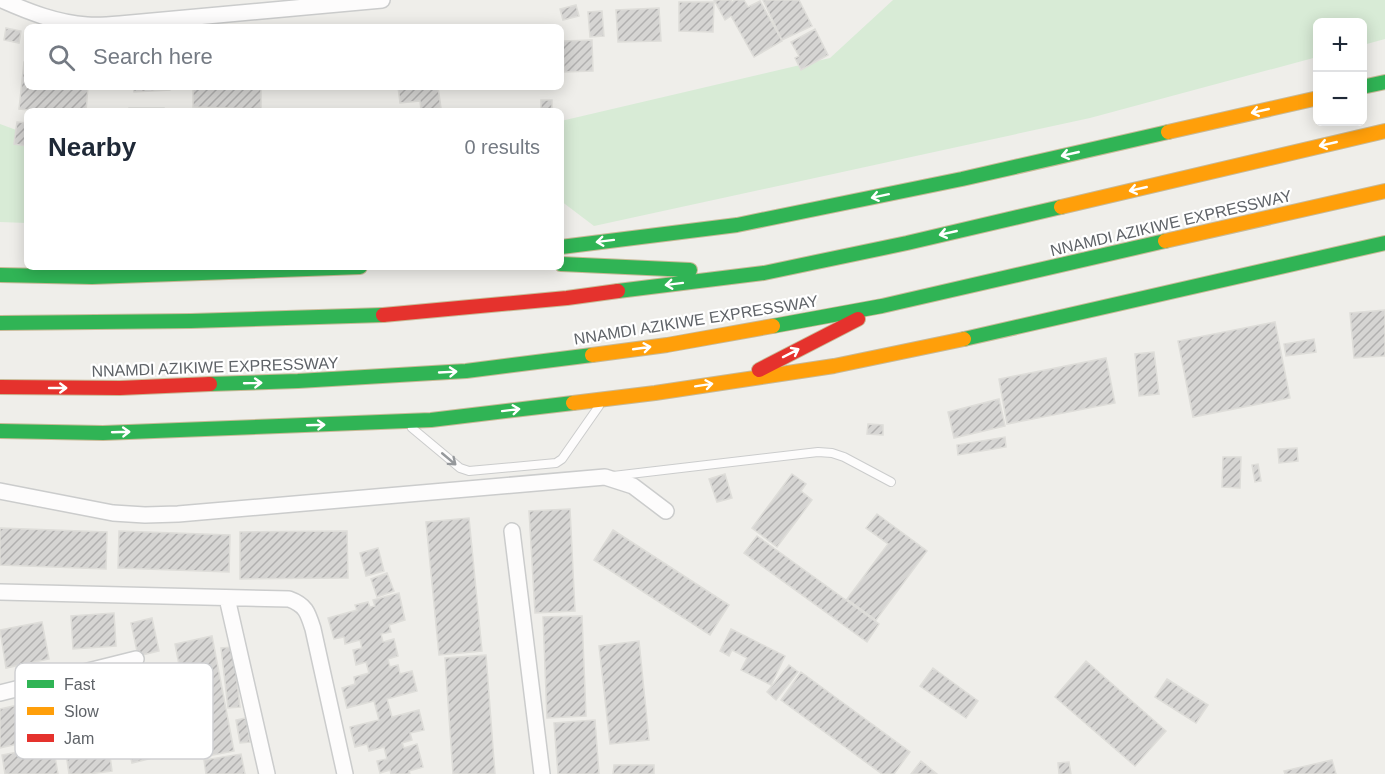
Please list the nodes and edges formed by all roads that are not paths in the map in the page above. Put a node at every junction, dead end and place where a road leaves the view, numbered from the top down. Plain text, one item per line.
1 (2, 0) edge
2 (382, 0) edge
3 (80, 24) edge
4 (120, 24) edge
5 (1385, 82) edge
6 (1367, 86) edge
7 (1313, 99) edge
8 (1385, 131) edge
9 (1385, 191) edge
10 (564, 243) edge
11 (1385, 243) edge
12 (564, 264) edge
13 (280, 270) edge
14 (764, 273) junction
15 (0, 275) edge
16 (882, 306) junction
17 (0, 323) edge
18 (739, 380) junction
19 (0, 387) edge
20 (603, 399) junction
21 (404, 421) junction
22 (0, 431) edge
23 (605, 477) junction
24 (891, 482) dead end
25 (0, 491) edge
26 (666, 511) dead end
27 (512, 531) dead end
28 (0, 592) edge
29 (227, 598) junction
30 (136, 659) dead end
31 (120, 663) edge
32 (15, 689) edge
33 (0, 693) edge
34 (267, 774) edge
35 (345, 774) edge
36 (542, 774) edge

1 - 3 street
2 - 4 street
5 - 6 highway
7 -> 10 highway
8 -> 14 highway
9 - 16 highway, NNAMDI AZIKIWE EXPRESSWAY
11 - 18 highway
12 - 14 highway
13 - 15 highway
14 -> 17 highway
18 -> 16 highway
19 -> 16 highway, NNAMDI AZIKIWE EXPRESSWAY
20 -> 18 highway
21 -> 20 highway
21 -> 20 lane
22 -> 21 highway
23 - 24 lane
23 - 25 street
23 - 26 street
27 - 36 street
28 - 29 street
29 - 34 street
29 - 35 street
30 - 31 street
32 - 33 street

